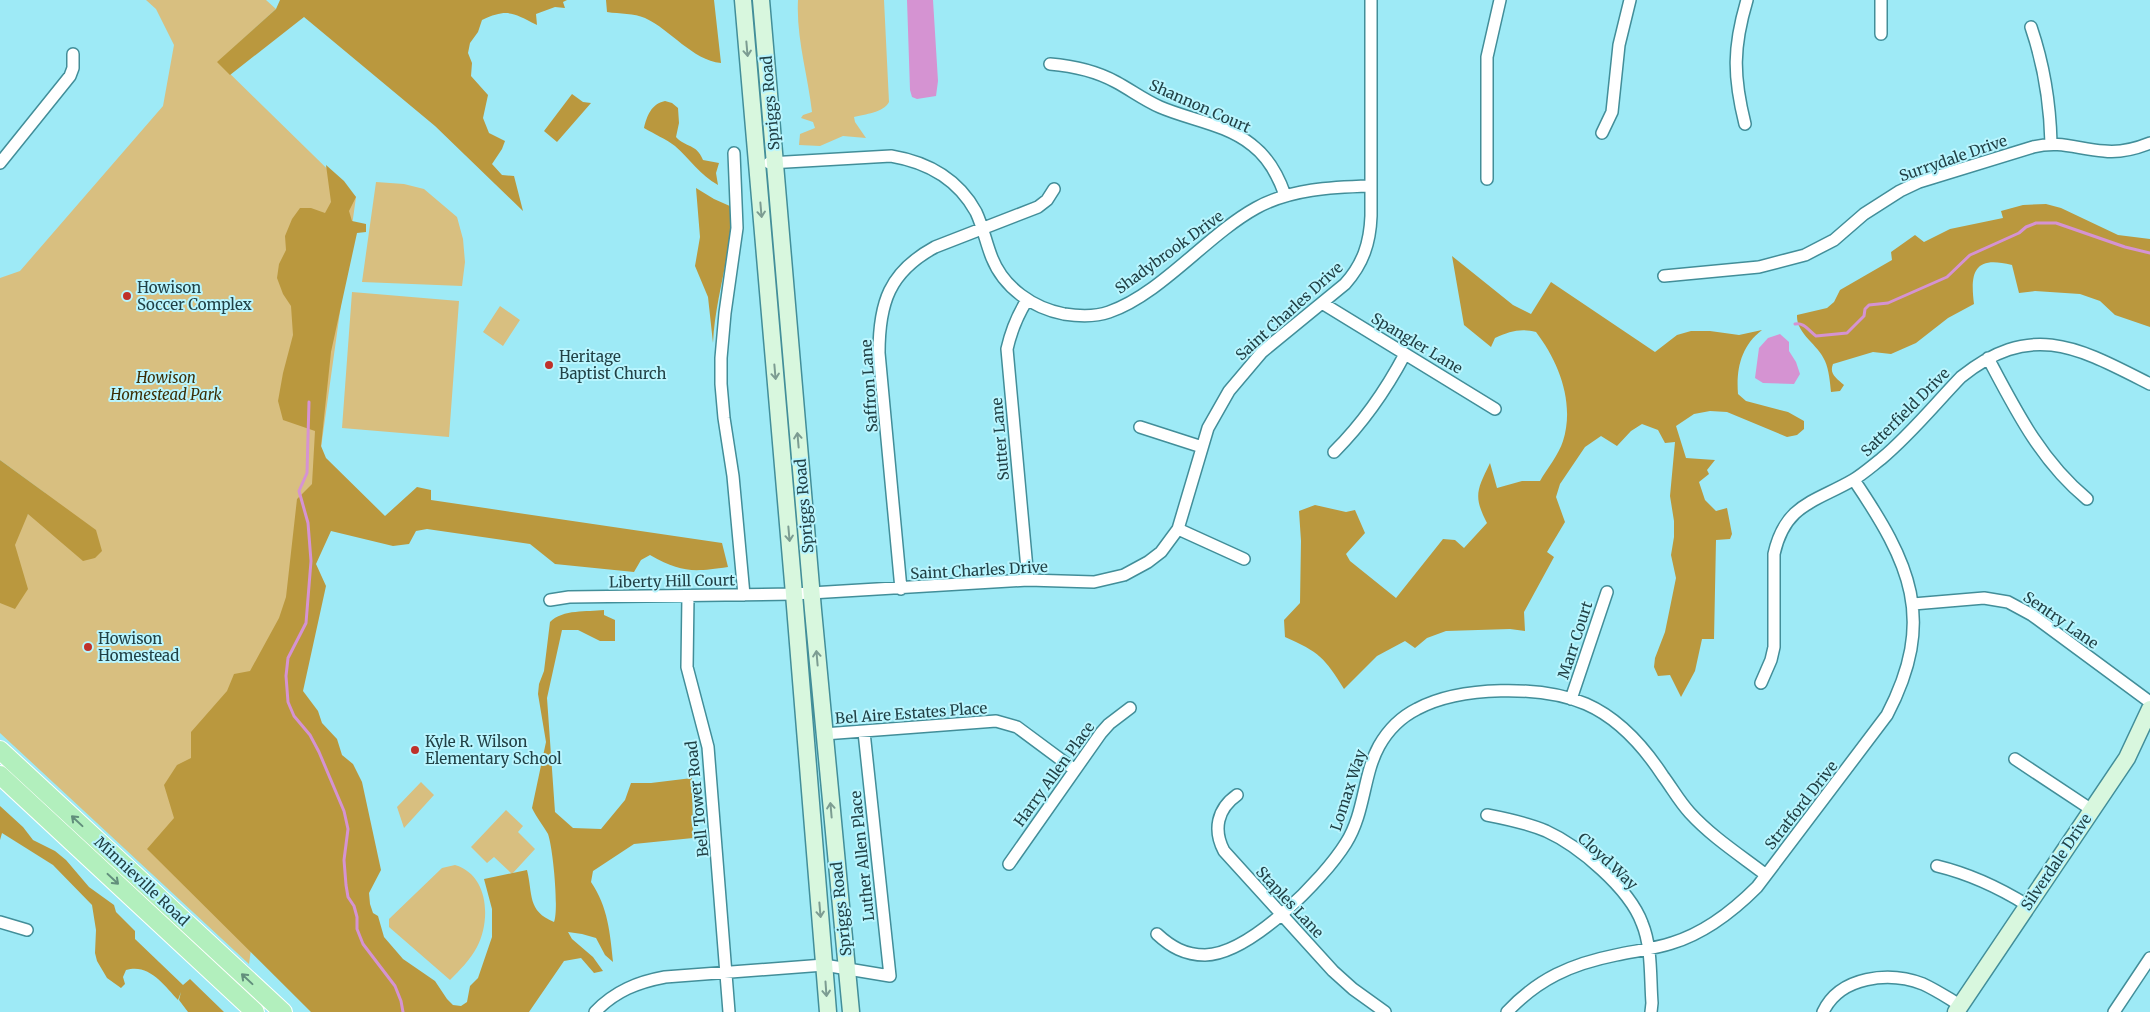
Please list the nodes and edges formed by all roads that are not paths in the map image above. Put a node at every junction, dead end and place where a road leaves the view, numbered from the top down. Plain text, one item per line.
1 (742, 0) edge
2 (761, 0) edge
3 (1371, 0) edge
4 (1500, 0) edge
5 (1630, 0) edge
6 (1747, 0) edge
7 (1881, 0) edge
8 (2031, 27) dead end
9 (1881, 34) dead end
10 (74, 54) dead end
11 (1050, 64) dead end
12 (1745, 124) dead end
13 (1602, 133) dead end
14 (2051, 143) junction
15 (2150, 143) edge
16 (734, 154) dead end
17 (775, 162) junction
18 (0, 163) edge
19 (757, 164) junction
20 (1487, 179) dead end
21 (1370, 186) junction
22 (1054, 189) dead end
23 (1286, 195) junction
24 (983, 229) junction
25 (1664, 276) dead end
26 (1027, 300) junction
27 (1322, 304) junction
28 (1405, 354) junction
29 (1988, 358) junction
30 (2150, 384) edge
31 (1495, 408) dead end
32 (1140, 427) dead end
33 (1202, 447) junction
34 (1334, 452) dead end
35 (1854, 480) junction
36 (2087, 500) dead end
37 (1178, 529) junction
38 (1244, 559) dead end
39 (1028, 580) junction
40 (901, 589) junction
41 (1607, 592) dead end
42 (794, 594) junction
43 (811, 594) junction
44 (744, 595) junction
45 (688, 596) junction
46 (550, 600) dead end
47 (1913, 604) junction
48 (1761, 683) dead end
49 (1571, 699) junction
50 (2150, 702) edge
51 (1130, 708) dead end
52 (2150, 709) edge
53 (864, 732) junction
54 (824, 734) junction
55 (0, 750) edge
56 (2015, 759) dead end
57 (1075, 770) junction
58 (0, 775) edge
59 (1237, 795) dead end
60 (2092, 810) junction
61 (1487, 815) dead end
62 (1009, 864) dead end
63 (1937, 866) dead end
64 (1766, 875) junction
65 (2026, 905) junction
66 (1280, 915) junction
67 (0, 922) edge
68 (27, 930) dead end
69 (1157, 934) dead end
70 (1648, 948) junction
71 (2150, 958) edge
72 (824, 965) junction
73 (847, 970) junction
74 (726, 972) junction
75 (1958, 1009) edge
76 (255, 1012) edge
77 (283, 1012) edge
78 (595, 1012) edge
79 (729, 1012) edge
80 (828, 1012) edge
81 (851, 1012) edge
82 (1385, 1012) edge
83 (1506, 1012) edge
84 (1651, 1012) edge
85 (1823, 1012) edge
86 (2114, 1012) edge

1 -> 19 main road, Spriggs Road
2 - 17 main road, Spriggs Road
3 - 21 street, Saint Charles Drive
4 - 20 street
5 - 13 street
6 - 12 street
7 - 9 street
8 - 14 street
10 - 18 street
11 - 23 street, Shannon Court
14 - 15 street, Surrydale Drive
14 - 25 street, Surrydale Drive
16 - 44 street
17 - 19 street, Shadybrook Drive
17 - 24 street, Shadybrook Drive
43 -> 17 main road, Spriggs Road
19 -> 42 main road, Spriggs Road
21 - 23 street, Shadybrook Drive
21 - 27 street, Saint Charles Drive
22 - 24 street, Saffron Lane
23 - 26 street, Shadybrook Drive
24 - 26 street, Shadybrook Drive
24 - 40 street, Saffron Lane
26 - 39 street, Sutter Lane
27 - 28 street, Spangler Lane
27 - 33 street, Saint Charles Drive
28 - 31 street, Spangler Lane
28 - 34 street
29 - 30 street, Satterfield Drive
29 - 35 street, Satterfield Drive
29 - 36 street
32 - 33 street
33 - 37 street, Saint Charles Drive
35 - 47 street, Stratford Drive
35 - 48 street, Satterfield Drive
37 - 38 street
37 - 39 street, Saint Charles Drive
39 - 40 street, Saint Charles Drive
40 - 43 street, Saint Charles Drive
41 - 49 street, Marr Court
42 - 43 street, Saint Charles Drive
42 - 44 street, Liberty Hill Court
42 -> 72 main road, Spriggs Road
54 -> 43 main road, Spriggs Road
44 - 45 street, Liberty Hill Court
45 - 46 street, Liberty Hill Court
45 - 74 street, Bell Tower Road
47 - 50 street, Sentry Lane
47 - 64 street, Stratford Drive
49 - 64 street, Lomax Way
49 - 66 street, Lomax Way
51 - 57 street, Harry Allen Place
52 - 60 main road, Silverdale Drive
53 - 54 street, Bel Aire Estates Place
53 - 57 street, Bel Aire Estates Place
53 - 73 street, Luther Allen Place
73 -> 54 main road, Spriggs Road
77 -> 55 main road, Minnieville Road
56 - 60 street
57 - 62 street, Harry Allen Place
58 -> 76 main road, Minnieville Road
59 - 66 street, Staples Lane
60 - 65 main road, Silverdale Drive
61 - 70 street, Cloyd Way
63 - 65 street
64 - 70 street, Stratford Drive
65 - 75 main road, Silverdale Drive
66 - 69 street, Lomax Way
66 - 82 street, Staples Lane
67 - 68 street
70 - 83 street, Stratford Drive
70 - 84 street, Cloyd Way
71 - 86 street
72 - 73 street
72 - 74 street
72 -> 80 main road, Spriggs Road
73 - 81 main road, Spriggs Road
74 - 78 street
74 - 79 street, Bell Tower Road
75 - 85 street

